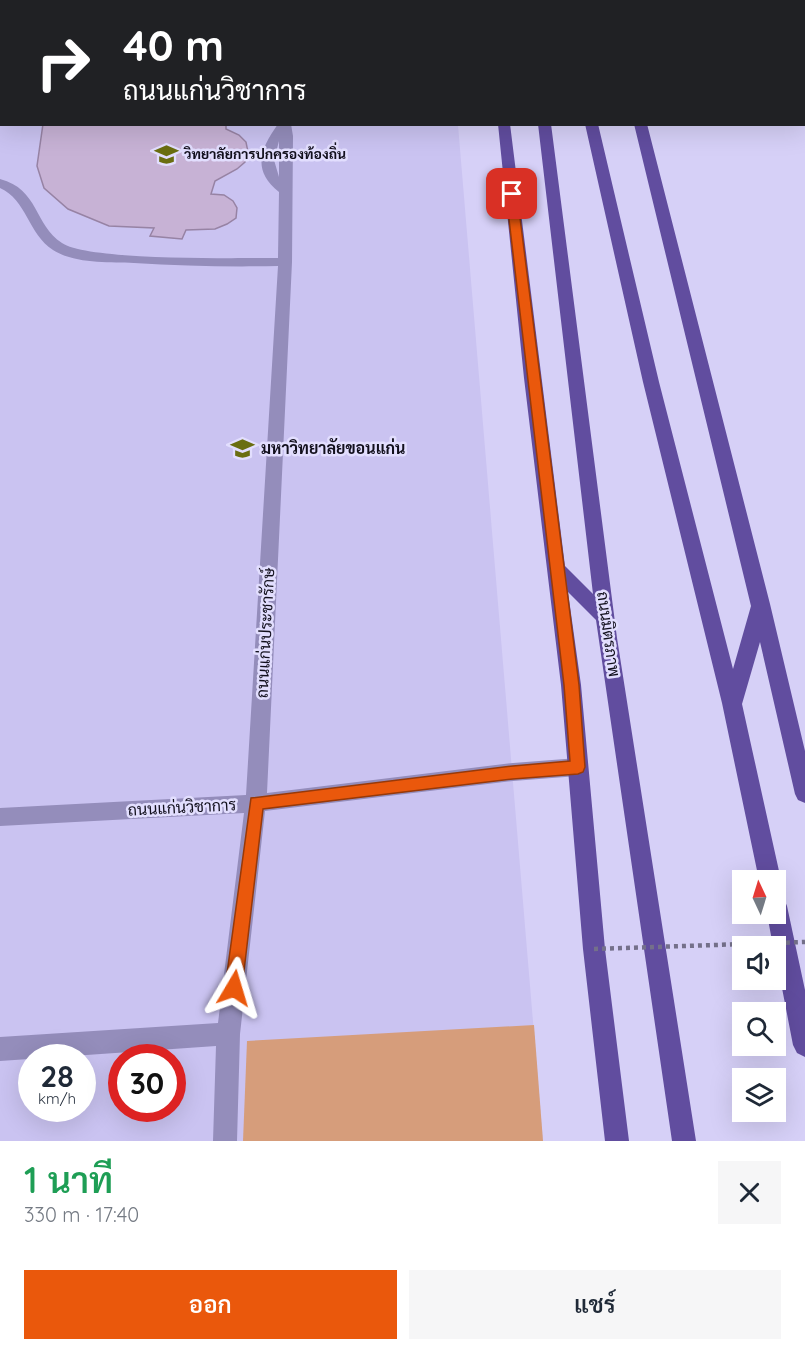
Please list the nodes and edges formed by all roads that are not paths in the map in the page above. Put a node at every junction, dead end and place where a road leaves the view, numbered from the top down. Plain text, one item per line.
1 (284, 126) edge
2 (504, 126) edge
3 (544, 126) edge
4 (591, 126) edge
5 (640, 126) edge
6 (0, 183) edge
7 (285, 262) junction
8 (557, 569) junction
9 (761, 603) junction
10 (606, 618) junction
11 (732, 703) junction
12 (578, 767) junction
13 (805, 794) edge
14 (256, 803) junction
15 (0, 817) edge
16 (768, 870) edge
17 (780, 924) edge
18 (228, 1034) junction
19 (805, 1046) edge
20 (0, 1049) edge
21 (225, 1141) edge
22 (617, 1141) edge
23 (684, 1141) edge

1 - 7 street, ถนนแก่นประชารักษ์
2 - 8 main road
3 - 10 main road, ถนนมิตรภาพ
4 - 11 main road
5 - 9 main road
6 - 7 street
7 - 14 street, ถนนแก่นประชารักษ์
8 - 10 main road
8 - 12 main road
9 - 11 main road
9 - 13 main road
10 - 23 main road, ถนนมิตรภาพ
11 - 16 main road
12 - 14 street, ถนนแก่นวิชาการ
12 - 22 main road
14 - 15 street, ถนนแก่นวิชาการ
14 - 18 street, ถนนแก่นประชารักษ์
17 - 19 main road
18 - 20 street
18 - 21 street, ถนนแก่นประชารักษ์

